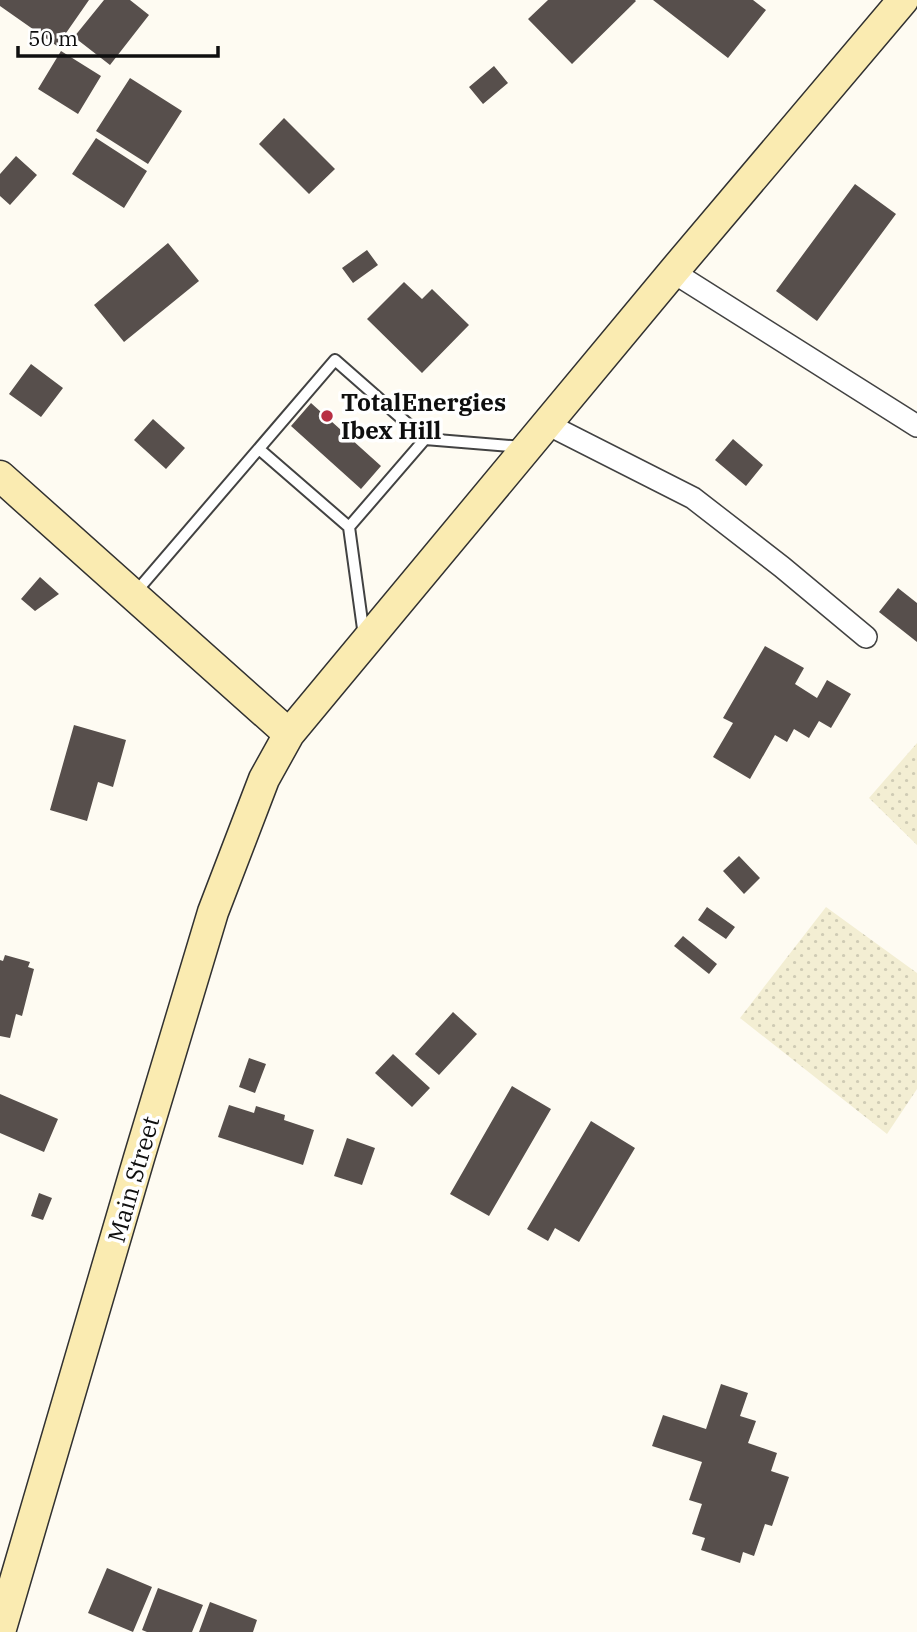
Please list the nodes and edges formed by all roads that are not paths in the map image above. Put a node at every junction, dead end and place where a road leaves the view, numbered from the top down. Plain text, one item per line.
1 (903, 0) edge
2 (673, 272) junction
3 (547, 424) junction
4 (917, 426) edge
5 (425, 439) junction
6 (528, 447) junction
7 (259, 449) junction
8 (0, 476) edge
9 (349, 527) junction
10 (134, 595) junction
11 (866, 637) dead end
12 (365, 642) junction
13 (289, 734) junction
14 (1, 1632) edge

1 - 2 main road, Main Street
2 - 3 main road, Main Street
2 - 4 street
3 - 6 main road, Main Street
3 - 11 street
5 - 6 lane
5 - 7 lane
5 - 9 lane
6 - 12 main road, Main Street
7 - 9 lane
7 - 10 lane
8 - 10 main road
9 - 12 lane
10 - 13 main road
12 - 13 main road, Main Street
13 - 14 main road, Main Street

